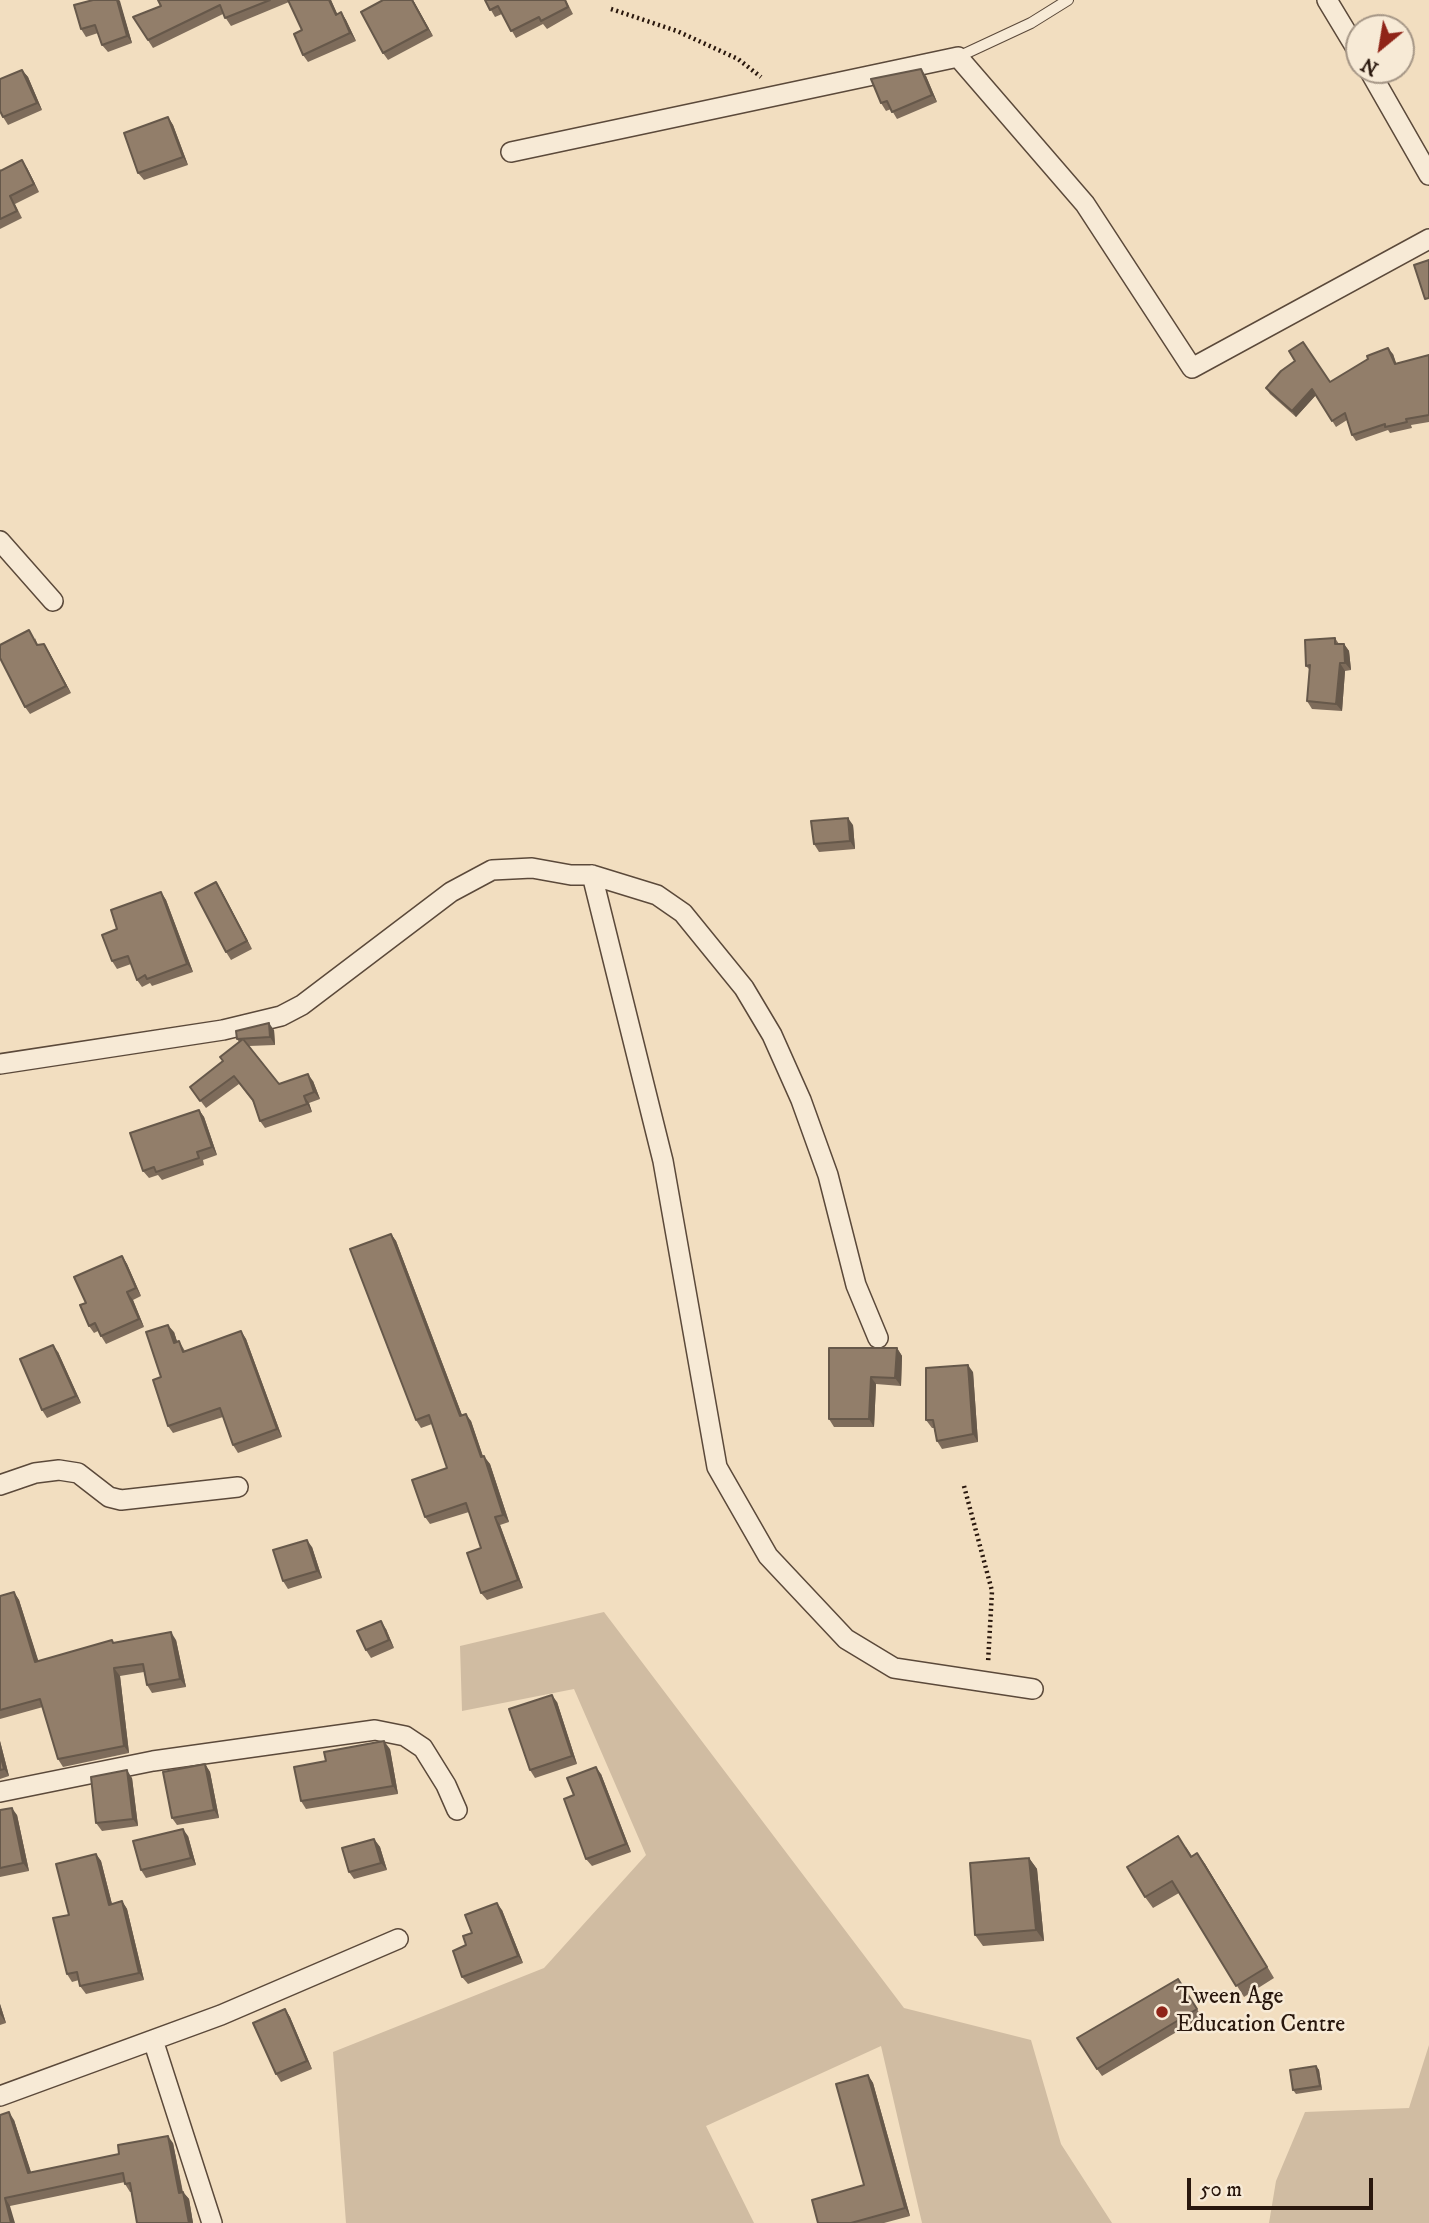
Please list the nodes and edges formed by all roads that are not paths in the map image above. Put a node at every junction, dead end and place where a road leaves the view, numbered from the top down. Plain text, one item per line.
1 (1068, 0) edge
2 (1327, 0) edge
3 (1345, 30) edge
4 (958, 57) junction
5 (1377, 84) edge
6 (511, 152) dead end
7 (1429, 175) edge
8 (1429, 239) edge
9 (0, 541) edge
10 (53, 601) dead end
11 (592, 874) junction
12 (0, 1064) edge
13 (878, 1338) dead end
14 (0, 1485) edge
15 (238, 1487) dead end
16 (1033, 1689) dead end
17 (0, 1792) edge
18 (457, 1810) dead end
19 (398, 1939) dead end
20 (153, 2040) junction
21 (0, 2096) edge
22 (212, 2223) edge

1 - 4 lane
2 - 3 street
4 - 6 street
4 - 8 street
5 - 7 street
9 - 10 street
11 - 12 street
11 - 13 street
11 - 16 street
14 - 15 street
17 - 18 street
19 - 20 street
20 - 21 street
20 - 22 street

